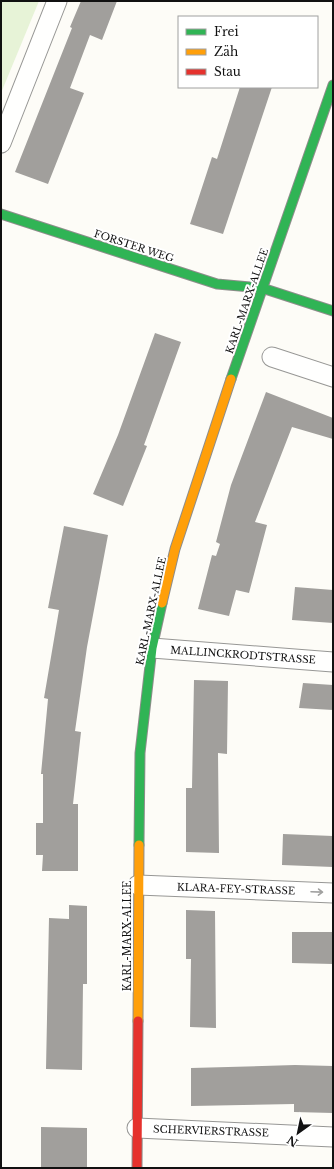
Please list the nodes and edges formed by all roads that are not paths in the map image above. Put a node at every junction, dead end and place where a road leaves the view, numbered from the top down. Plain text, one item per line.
1 (57, 1) edge
2 (333, 85) edge
3 (1, 143) edge
4 (1, 214) edge
5 (262, 288) junction
6 (333, 311) edge
7 (272, 357) dead end
8 (333, 377) edge
9 (152, 648) junction
10 (333, 662) edge
11 (138, 885) junction
12 (333, 893) edge
13 (137, 1128) junction
14 (333, 1137) edge
15 (137, 1168) edge

1 - 3 street
2 - 5 street, KARL-MARX-ALLEE
4 - 5 street, FORSTER WEG
5 - 6 street, FORSTER WEG
5 - 9 street, KARL-MARX-ALLEE
7 - 8 street
9 - 10 street, MALLINCKRODTSTRASSE
9 - 11 street, KARL-MARX-ALLEE
11 -> 12 street, KLARA-FEY-STRASSE
11 - 13 street, KARL-MARX-ALLEE
13 - 14 street, SCHERVIERSTRASSE
13 - 15 street, KARL-MARX-ALLEE

